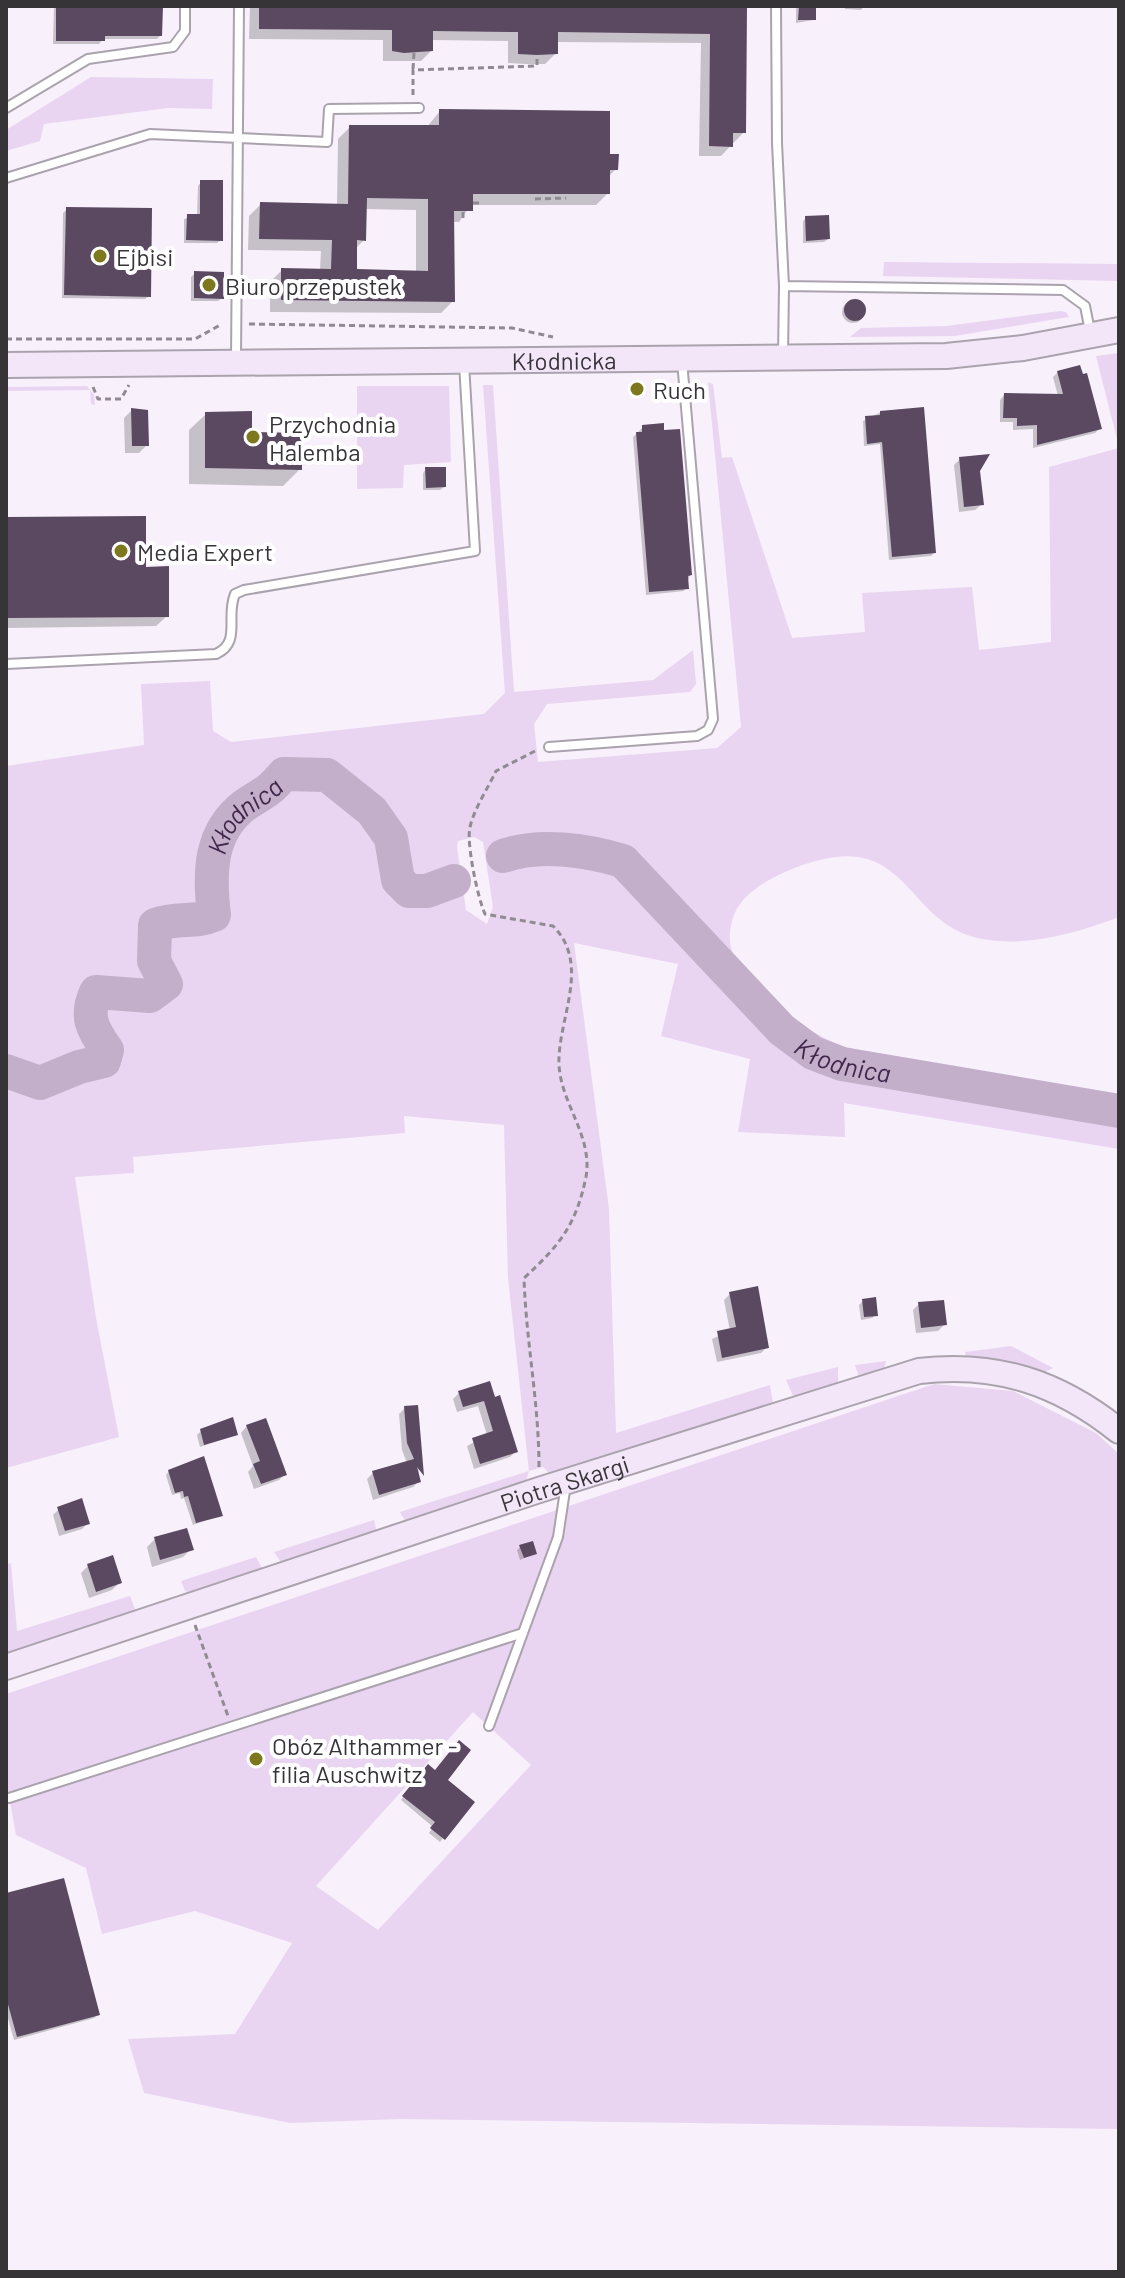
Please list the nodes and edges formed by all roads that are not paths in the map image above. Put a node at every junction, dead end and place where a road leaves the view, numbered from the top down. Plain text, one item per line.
1 (185, 6) edge
2 (239, 6) edge
3 (776, 6) edge
4 (6, 108) edge
5 (416, 108) road end
6 (238, 139) junction
7 (6, 178) edge
8 (784, 286) junction
9 (1119, 330) edge
10 (1091, 335) junction
11 (783, 359) junction
12 (682, 360) junction
13 (464, 362) junction
14 (236, 364) junction
15 (6, 365) edge
16 (6, 664) edge
17 (549, 747) road end
18 (1119, 1431) edge
19 (566, 1482) junction
20 (523, 1633) junction
21 (6, 1667) edge
22 (489, 1726) dead end
23 (9, 1798) dead end

1 - 4 lane
2 - 6 lane
3 - 8 lane
5 - 6 lane
6 - 7 lane
6 - 14 lane
8 - 10 lane
8 - 11 lane
9 - 10 street, Kłodnicka
10 - 11 street, Kłodnicka
11 - 12 street, Kłodnicka
12 - 13 street, Kłodnicka
12 - 17 lane
13 - 14 street, Kłodnicka
13 - 16 lane
14 - 15 street, Kłodnicka
18 - 19 street, Piotra Skargi
19 - 20 lane
19 - 21 street, Piotra Skargi
20 - 22 lane
20 - 23 lane

